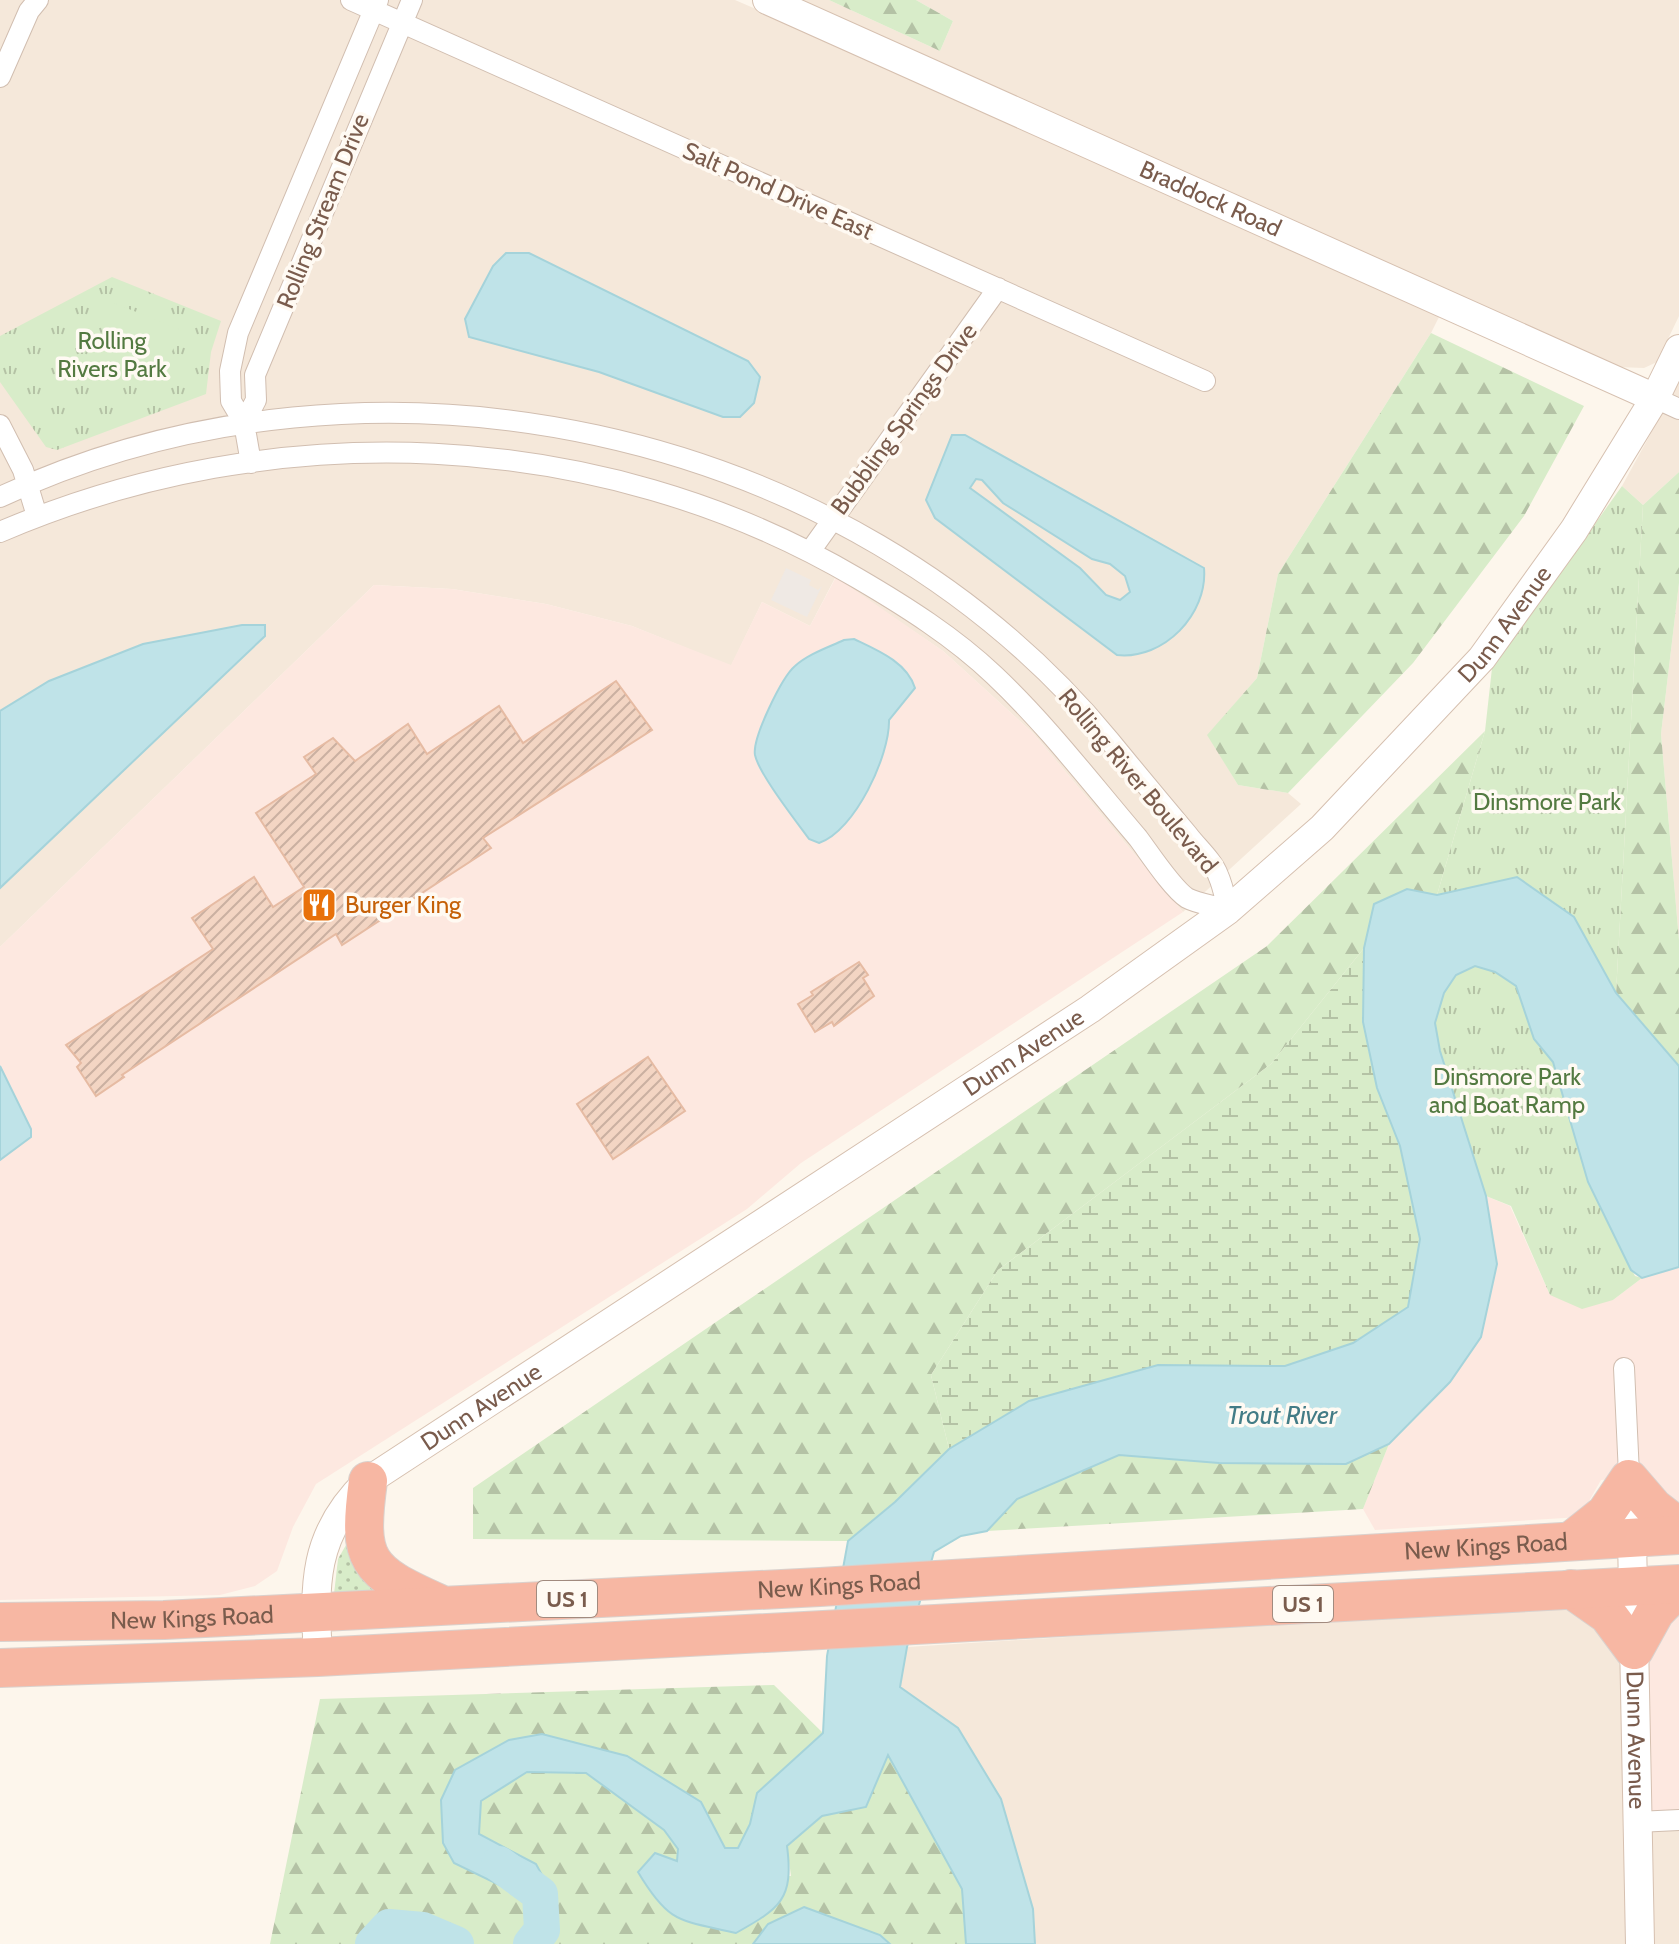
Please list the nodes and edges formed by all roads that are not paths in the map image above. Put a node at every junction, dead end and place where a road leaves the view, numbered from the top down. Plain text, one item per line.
1 (38, 0) edge
2 (351, 0) edge
3 (412, 0) edge
4 (767, 0) edge
5 (376, 5) edge
6 (402, 23) junction
7 (0, 77) edge
8 (998, 288) junction
9 (1679, 349) edge
10 (1205, 381) dead end
11 (1667, 403) edge
12 (244, 423) junction
13 (0, 425) edge
14 (251, 463) junction
15 (28, 484) junction
16 (0, 497) edge
17 (37, 516) junction
18 (832, 517) junction
19 (0, 532) edge
20 (811, 550) junction
21 (1228, 910) junction
22 (1624, 1368) dead end
23 (1629, 1479) junction
24 (368, 1481) junction
25 (1679, 1527) edge
26 (1679, 1535) edge
27 (1632, 1538) junction
28 (1571, 1541) junction
29 (1633, 1586) junction
30 (1679, 1586) edge
31 (1571, 1589) junction
32 (444, 1606) junction
33 (315, 1612) junction
34 (0, 1622) edge
35 (1634, 1650) junction
36 (318, 1657) junction
37 (0, 1668) edge
38 (1679, 1820) edge
39 (1637, 1822) junction
40 (1640, 1944) edge

1 - 7 street
2 - 5 street, Salt Pond Drive East
3 - 6 street, Rolling Stream Drive
4 - 11 main road, Braddock Road
5 - 6 street, Salt Pond Drive East
5 - 12 street, Rolling Stream Drive
6 - 8 street, Salt Pond Drive East
6 - 12 street, Rolling Stream Drive
8 - 10 street, Salt Pond Drive East
8 - 18 street, Bubbling Springs Drive
9 - 11 main road, Dunn Avenue
11 - 21 main road, Dunn Avenue
12 - 14 street, Rolling Stream Drive
12 - 15 street, Rolling River Boulevard
12 - 18 street, Rolling River Boulevard
13 - 15 street
14 - 17 street, Rolling River Boulevard
14 - 20 street, Rolling River Boulevard
15 - 16 street, Rolling River Boulevard
15 - 17 street
17 - 19 street, Rolling River Boulevard
18 - 20 street, Bubbling Springs Drive
18 - 21 street, Rolling River Boulevard
20 - 21 street, Rolling River Boulevard
21 - 24 main road, Dunn Avenue
22 - 23 street
23 - 25 highway
23 - 27 street
23 - 28 highway
24 - 32 highway
24 - 33 main road, Dunn Avenue
26 - 27 highway, New Kings Road / US 1
27 - 28 highway, New Kings Road / US 1
27 - 29 main road, Dunn Avenue
28 - 32 highway, New Kings Road / US 1
29 - 30 highway, New Kings Road / US 1
29 - 31 highway, New Kings Road / US 1
29 - 35 main road, Dunn Avenue
30 - 35 highway
31 - 35 highway
31 - 36 highway, New Kings Road / US 1
32 - 33 highway, New Kings Road / US 1
33 - 34 highway, New Kings Road / US 1
33 - 36 main road, Dunn Avenue
35 - 39 main road, Dunn Avenue
36 - 37 highway, New Kings Road / US 1
38 - 39 street
39 - 40 main road, Dunn Avenue

